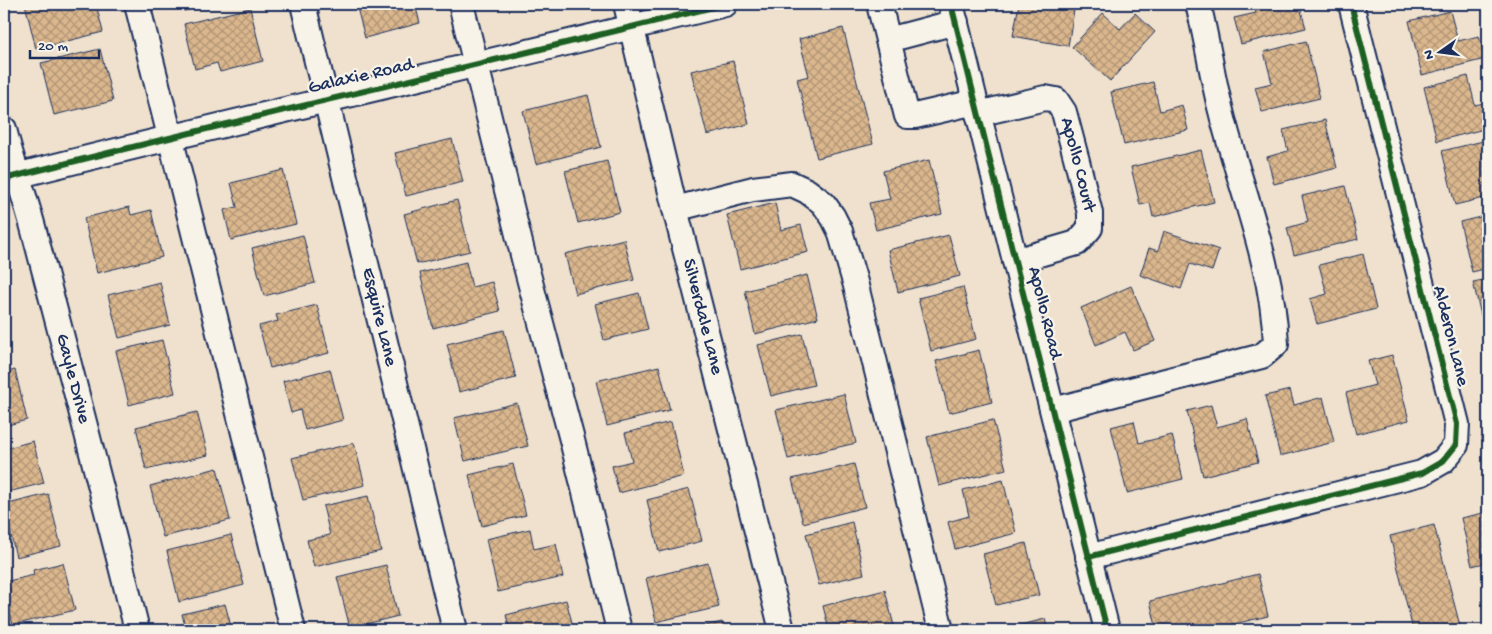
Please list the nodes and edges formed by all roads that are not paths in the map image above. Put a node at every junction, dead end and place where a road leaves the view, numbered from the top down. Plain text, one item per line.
1 (137, 4) edge
2 (302, 4) edge
3 (461, 4) edge
4 (626, 4) edge
5 (726, 4) edge
6 (879, 4) edge
7 (1198, 4) edge
8 (1352, 4) edge
9 (953, 13) edge
10 (632, 27) junction
11 (888, 40) junction
12 (477, 65) junction
13 (326, 101) junction
14 (977, 108) junction
15 (4, 129) edge
16 (171, 137) junction
17 (11, 178) edge
18 (675, 209) junction
19 (1015, 260) junction
20 (1054, 410) junction
21 (1088, 557) junction
22 (137, 630) edge
23 (293, 630) edge
24 (455, 630) edge
25 (618, 630) edge
26 (782, 630) edge
27 (941, 630) edge
28 (1107, 630) edge

1 - 16 street
2 - 13 street, Esquire Lane
3 - 12 street
4 - 10 street, Silverdale Lane
5 - 10 street, Galaxie Road
6 - 11 street
7 - 20 street
8 - 21 street, Alderon Lane
9 - 11 street
9 - 14 street, Apollo Road
10 - 12 street, Galaxie Road
10 - 18 street, Silverdale Lane
11 - 14 street
12 - 13 street, Galaxie Road
12 - 25 street
13 - 16 street, Galaxie Road
13 - 24 street, Esquire Lane
14 - 19 street, Apollo Road
14 - 19 street, Apollo Court
15 - 17 street, Gayle Drive
16 - 17 street, Galaxie Road
16 - 23 street
17 - 22 street, Gayle Drive
18 - 26 street, Silverdale Lane
18 - 27 street
19 - 20 street, Apollo Road
20 - 21 street, Apollo Road
21 - 28 street, Apollo Road

